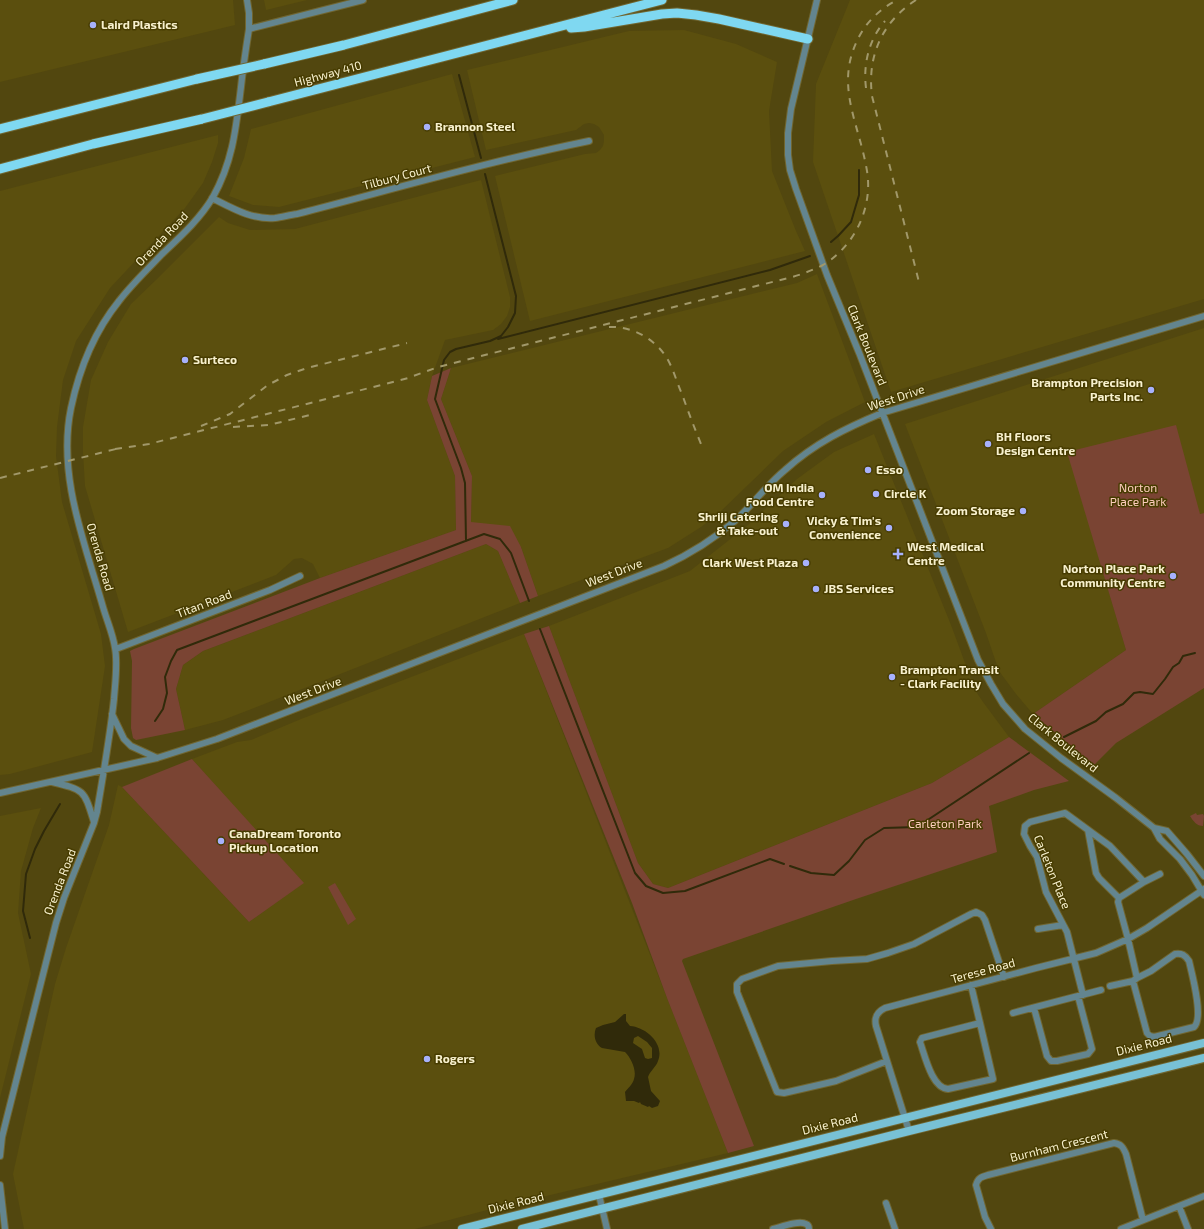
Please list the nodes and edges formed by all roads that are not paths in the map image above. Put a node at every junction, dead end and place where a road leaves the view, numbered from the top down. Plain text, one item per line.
1 (247, 0) edge
2 (363, 0) edge
3 (513, 0) edge
4 (662, 0) edge
5 (818, 0) edge
6 (249, 29) junction
7 (546, 30) junction
8 (808, 39) junction
9 (0, 129) edge
10 (589, 141) dead end
11 (0, 169) edge
12 (212, 198) junction
13 (1204, 316) edge
14 (882, 413) junction
15 (300, 576) dead end
16 (116, 649) junction
17 (112, 714) junction
18 (157, 758) junction
19 (104, 769) junction
20 (50, 782) junction
21 (0, 793) edge
22 (94, 823) junction
23 (1154, 828) junction
24 (1088, 830) junction
25 (1160, 874) dead end
26 (1204, 876) edge
27 (1144, 882) junction
28 (1203, 891) edge
29 (1119, 898) junction
30 (1063, 925) junction
31 (1038, 929) dead end
32 (1128, 939) junction
33 (1073, 959) junction
34 (1004, 977) junction
35 (1135, 979) junction
36 (971, 985) junction
37 (1110, 986) dead end
38 (1101, 990) dead end
39 (1081, 995) junction
40 (1034, 1008) junction
41 (1013, 1013) dead end
42 (980, 1023) junction
43 (1204, 1043) edge
44 (1204, 1058) edge
45 (887, 1061) junction
46 (905, 1117) junction
47 (909, 1131) junction
48 (0, 1156) edge
49 (0, 1185) edge
50 (599, 1195) junction
51 (1204, 1196) edge
52 (886, 1203) dead end
53 (1179, 1206) junction
54 (602, 1209) junction
55 (1143, 1220) junction
56 (5, 1229) edge
57 (462, 1229) edge
58 (522, 1229) edge
59 (607, 1229) edge
60 (774, 1229) edge
61 (809, 1229) edge
62 (895, 1229) edge
63 (991, 1229) edge
64 (1121, 1229) edge
65 (1188, 1229) edge

1 - 6 street, Orenda Road
2 - 6 street
3 - 9 highway, Highway 410, bridge
4 - 7 highway, Highway 410
5 - 8 street, Clark Boulevard
6 - 12 street, Orenda Road
7 - 8 highway
7 - 11 highway, Highway 410, bridge
8 - 14 street, Clark Boulevard
10 - 12 street, Tilbury Court
12 - 16 street, Orenda Road
13 - 14 street, West Drive
14 - 18 street, West Drive
14 - 23 street, Clark Boulevard
15 - 16 street, Titan Road
16 - 17 street, Orenda Road
17 - 18 street
17 - 19 street, Orenda Road
18 - 19 street, West Drive
19 - 20 street, West Drive
19 - 22 street, Orenda Road
20 - 21 street, West Drive
20 - 22 street
22 - 48 street, Orenda Road
23 - 26 street, Clark Boulevard
23 - 28 street, Clark Boulevard
24 - 27 street, Carleton Place
24 - 29 street
24 - 30 street, Carleton Place
25 - 27 street
27 - 29 street
28 - 32 street, Terese Road
29 - 32 street
30 - 31 street, Carleton Place
30 - 33 street, Carleton Place
32 - 33 street, Terese Road
32 - 35 street
33 - 34 street, Terese Road
33 - 39 street, Carleton Place
34 - 36 street, Terese Road
34 - 45 street
35 - 35 street
35 - 37 street
36 - 42 street
36 - 45 street, Terese Road
38 - 39 street
39 - 40 street
39 - 40 street, Carleton Place
40 - 41 street
42 - 42 street
43 - 46 main road, Dixie Road
44 - 47 main road
45 - 46 street, Terese Road
46 - 47 street, Terese Road
46 - 50 main road, Dixie Road
47 - 54 main road
49 - 56 street
50 - 54 street
50 - 57 main road, Dixie Road
51 - 53 street
52 - 62 street
53 - 55 street
53 - 65 street
54 - 58 main road
54 - 59 street
55 - 63 street, Burnham Crescent
55 - 64 street
60 - 61 street

